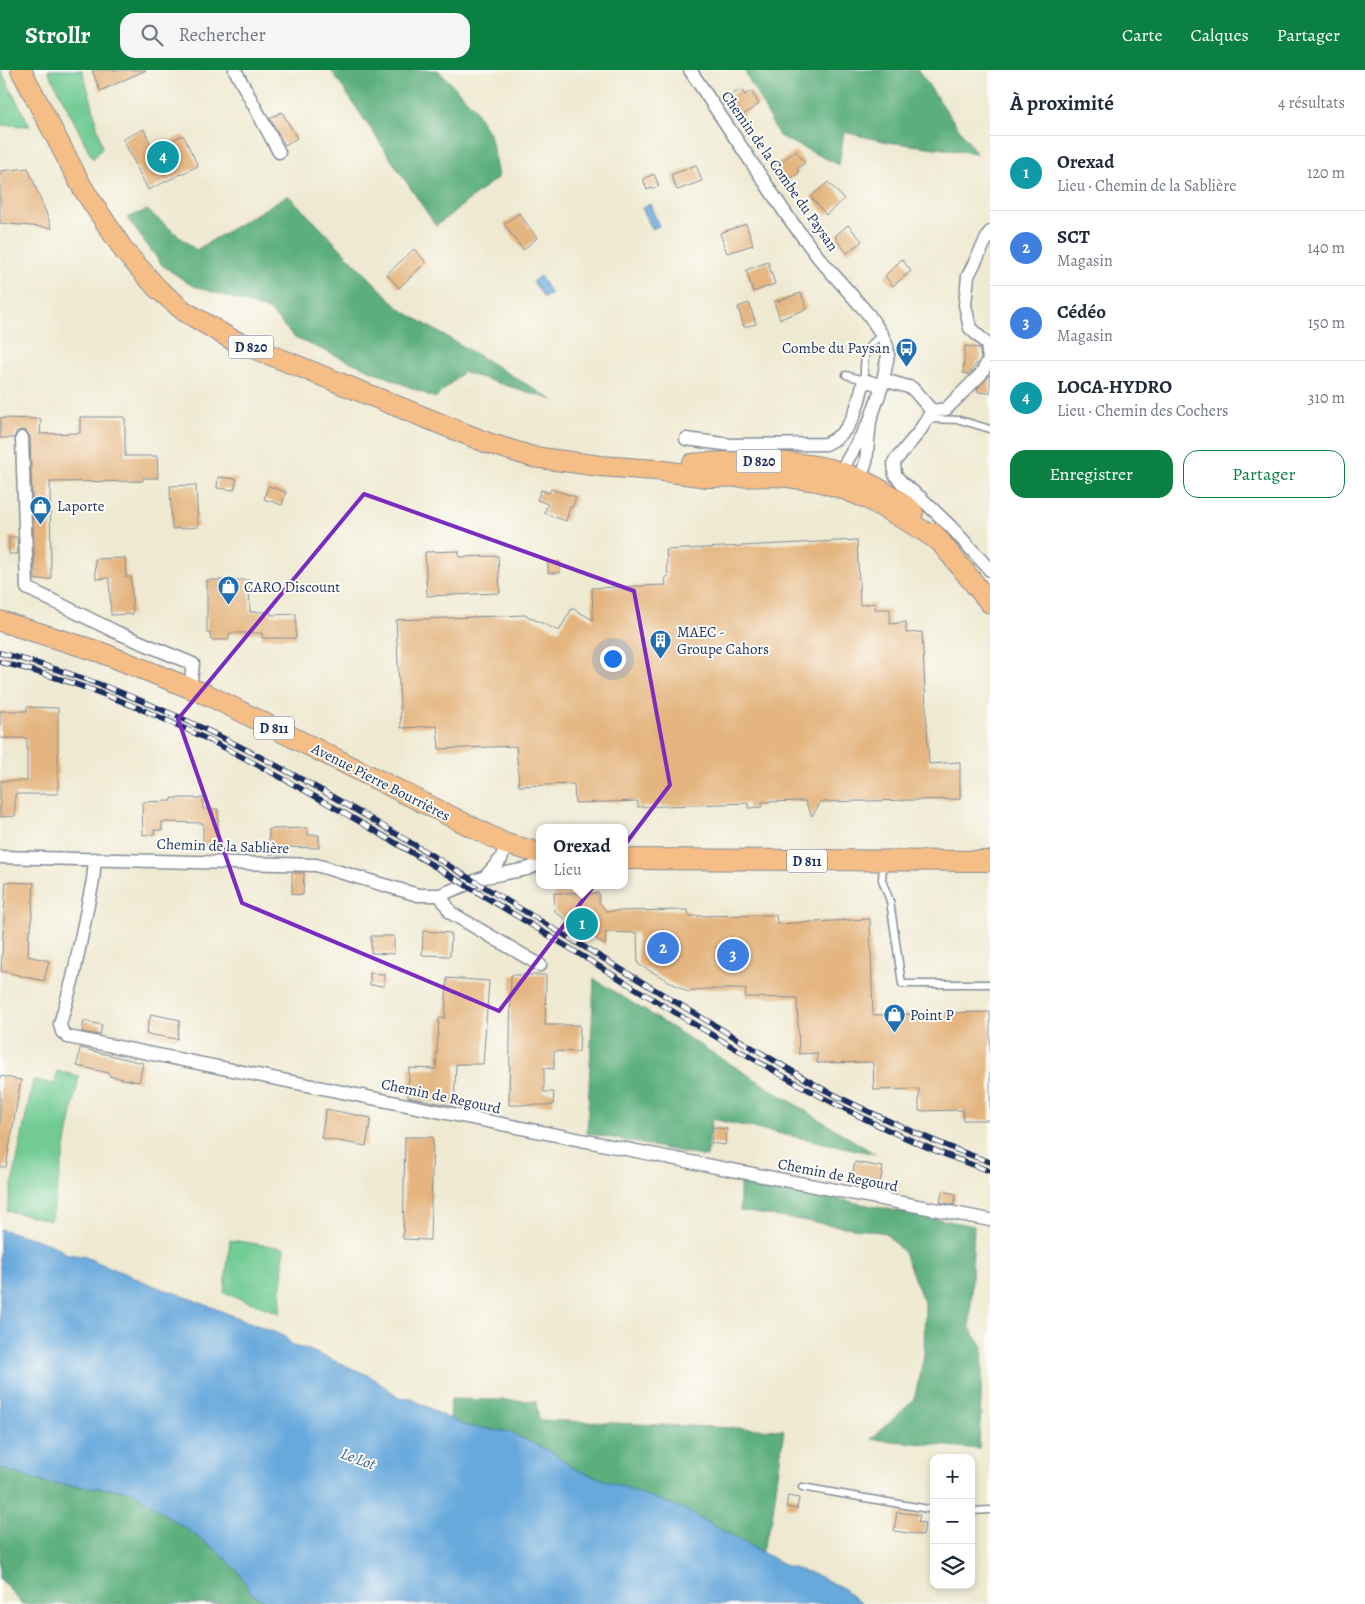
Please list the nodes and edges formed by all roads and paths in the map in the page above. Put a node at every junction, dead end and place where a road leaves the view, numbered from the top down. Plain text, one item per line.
1 (21, 70) edge
2 (235, 70) edge
3 (690, 70) edge
4 (279, 152) dead end
5 (990, 232) edge
6 (882, 335) junction
7 (846, 375) dead end
8 (864, 380) junction
9 (883, 383) junction
10 (930, 415) junction
11 (870, 421) junction
12 (990, 429) edge
13 (22, 438) dead end
14 (686, 439) dead end
15 (860, 479) junction
16 (841, 480) junction
17 (941, 542) junction
18 (989, 568) edge
19 (990, 603) edge
20 (0, 621) edge
21 (190, 688) junction
22 (506, 844) junction
23 (536, 852) edge
24 (0, 857) edge
25 (95, 859) junction
26 (628, 859) edge
27 (883, 861) junction
28 (990, 861) edge
29 (536, 865) edge
30 (485, 877) junction
31 (440, 895) junction
32 (540, 964) dead end
33 (990, 984) edge
34 (990, 1220) edge
35 (802, 1487) dead end
36 (930, 1509) edge
37 (990, 1510) edge
38 (975, 1511) edge

1 - 16 main road, D 820
2 - 4 street
3 - 6 street, Chemin de la Combe du Paysan
5 - 10 street
6 - 8 lane
6 - 9 street, Chemin de la Combe du Paysan
7 - 8 lane
8 - 9 street
8 - 14 street
9 - 10 street
9 - 11 street, Chemin de la Combe du Paysan
10 - 12 lane
10 - 18 street
11 - 15 street, Chemin de la Combe du Paysan
11 - 16 street, Chemin de la Combe du Paysan
13 - 21 street
15 - 16 main road, D 820
15 - 17 main road, D 820
16 - 17 main road, D 820
17 - 19 main road, D 820
20 - 21 main road, Avenue Pierre Bourrières / D 811
21 - 22 main road, Avenue Pierre Bourrières / D 811
22 - 23 main road, Avenue Pierre Bourrières / D 811
22 - 30 street, Chemin de la Sablière
24 - 25 street, Chemin de la Sablière
25 - 31 street, Chemin de la Sablière
25 - 34 street, Chemin de Regourd
26 - 27 main road, D 811
27 - 28 main road, D 811
27 - 33 lane
29 - 30 street, Chemin de la Sablière
30 - 31 street, Chemin de la Sablière
31 - 32 street
35 - 36 lane
37 - 38 lane

